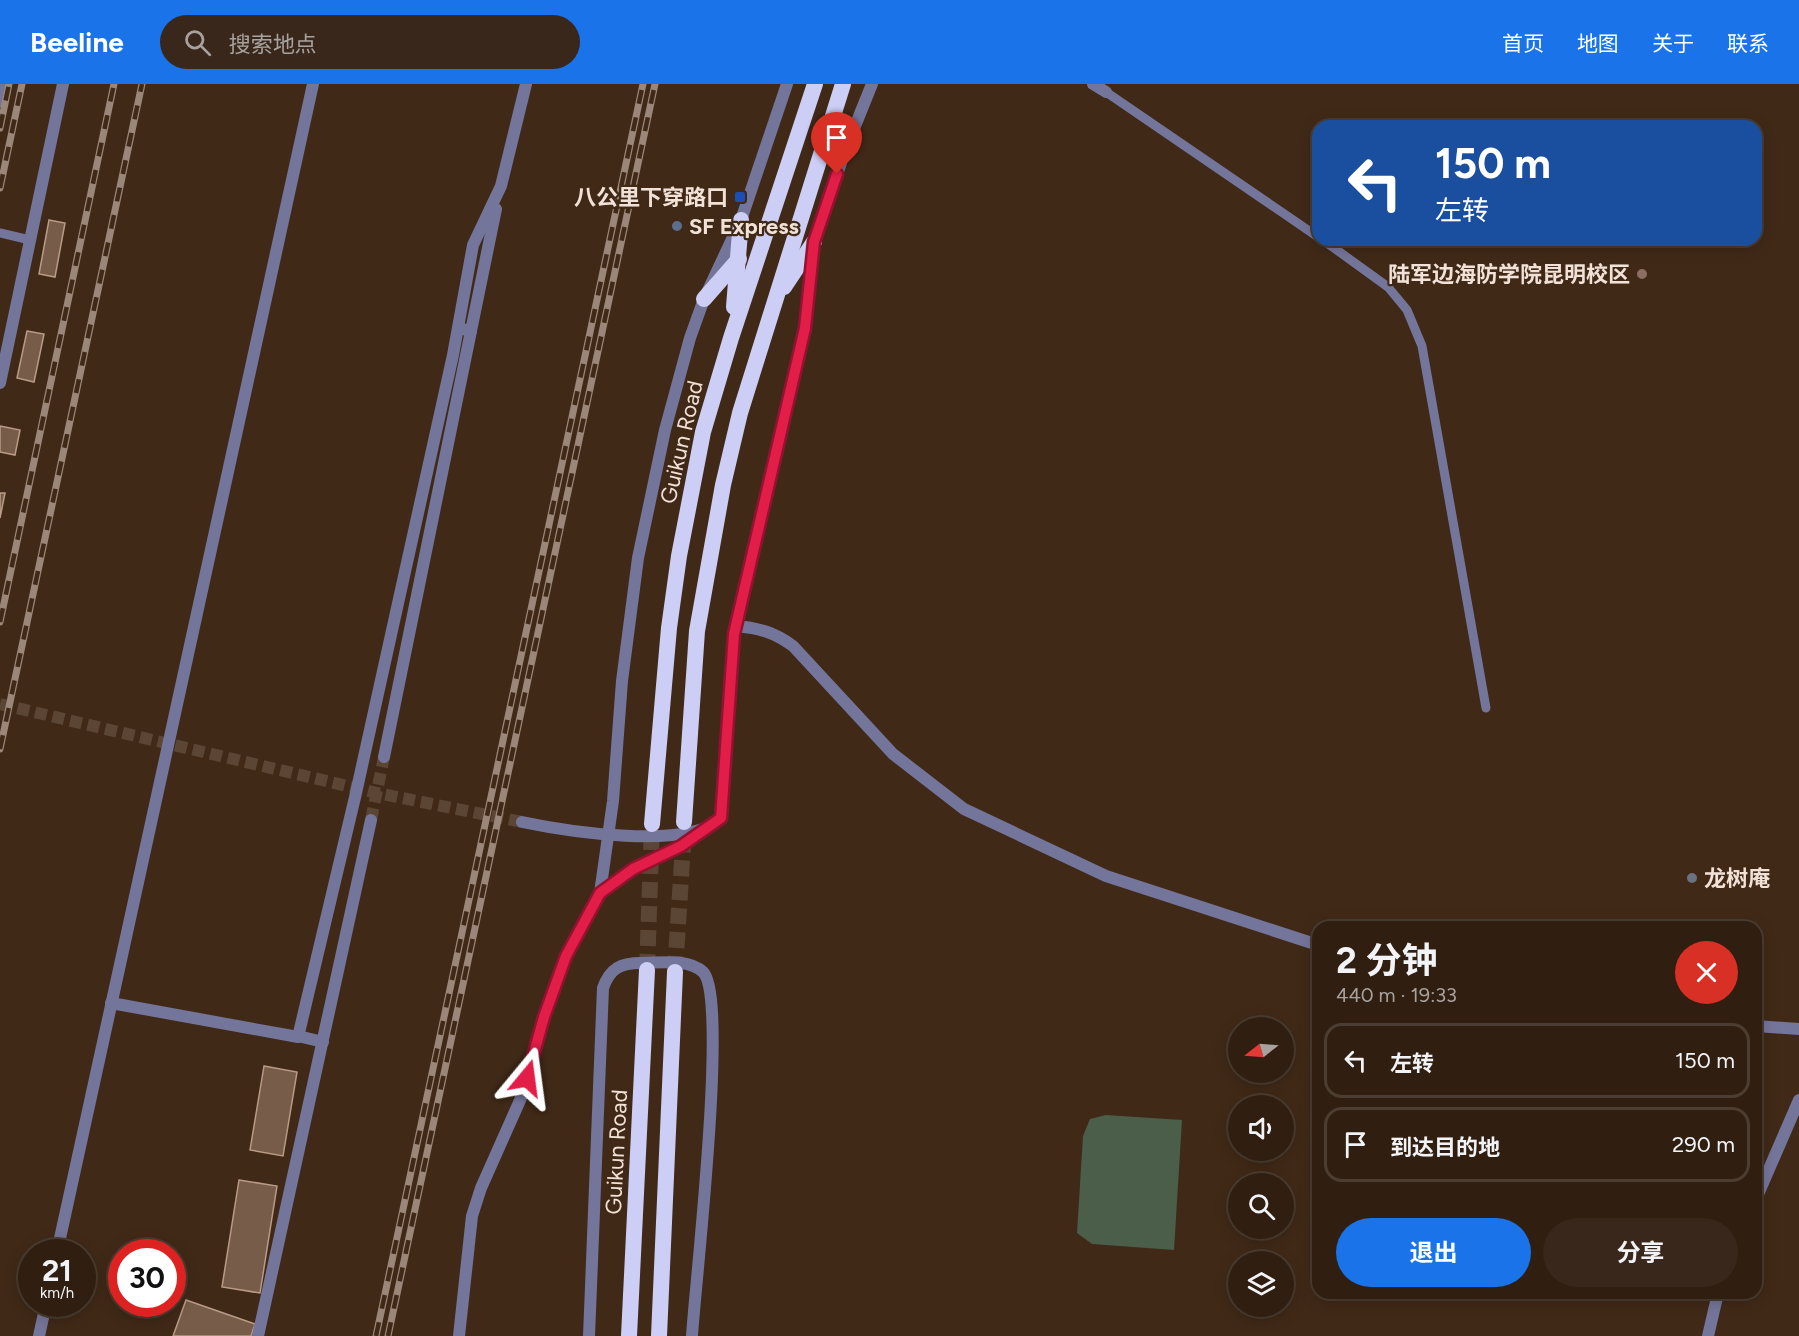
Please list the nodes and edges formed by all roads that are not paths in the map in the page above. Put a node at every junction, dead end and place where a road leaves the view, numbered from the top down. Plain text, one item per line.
1 (2, 84) edge
2 (63, 84) edge
3 (314, 84) edge
4 (526, 84) edge
5 (787, 84) edge
6 (815, 84) edge
7 (843, 84) edge
8 (872, 84) edge
9 (1093, 84) edge
10 (1106, 92) joint
11 (0, 103) edge
12 (500, 188) junction
13 (771, 218) junction
14 (741, 220) junction
15 (0, 233) edge
16 (1312, 233) edge
17 (30, 240) junction
18 (814, 242) junction
19 (1331, 246) edge
20 (738, 260) junction
21 (704, 299) junction
22 (772, 305) junction
23 (458, 328) junction
24 (471, 331) junction
25 (731, 338) junction
26 (0, 383) edge
27 (735, 626) junction
28 (1486, 708) dead end
29 (384, 757) tunnel mouth
30 (371, 820) tunnel mouth
31 (522, 822) tunnel mouth
32 (652, 824) tunnel mouth
33 (691, 827) junction
34 (607, 836) junction
35 (600, 893) junction
36 (1312, 943) edge
37 (647, 970) tunnel mouth
38 (675, 972) tunnel mouth
39 (111, 1003) junction
40 (1762, 1026) edge
41 (1799, 1029) edge
42 (298, 1036) junction
43 (323, 1042) junction
44 (1799, 1100) edge
45 (1762, 1185) edge
46 (60, 1239) edge
47 (1717, 1299) edge
48 (43, 1317) edge
49 (39, 1336) edge
50 (258, 1336) edge
51 (459, 1336) edge
52 (589, 1336) edge
53 (629, 1336) edge
54 (659, 1336) edge
55 (692, 1336) edge
56 (1708, 1336) edge

1 - 11 lane
2 - 17 street
3 - 39 street
4 - 12 street
5 - 14 street
6 - 13 highway, Guikun Road
7 - 22 highway
8 - 18 street
9 - 10 street
10 - 16 lane
12 - 23 street
12 - 24 street
13 - 20 highway
13 - 25 highway, Guikun Road
14 - 20 highway
14 - 21 street
15 - 17 lane
17 - 26 street
18 - 22 highway
18 - 27 street
19 - 28 lane
20 - 21 highway
20 - 25 highway
21 - 34 street
22 - 33 highway
23 - 24 street
23 - 42 street
24 - 29 street
25 - 32 highway, Guikun Road
27 - 33 street
27 - 36 street
30 - 43 street
31 - 34 street
33 - 34 street
33 - 35 street
34 - 35 street
35 - 51 street
37 - 53 highway, Guikun Road
38 - 54 highway
39 - 42 street
39 - 46 street
40 - 41 street
42 - 43 street
43 - 50 street
44 - 45 street
47 - 56 street
48 - 49 street
52 - 55 street

